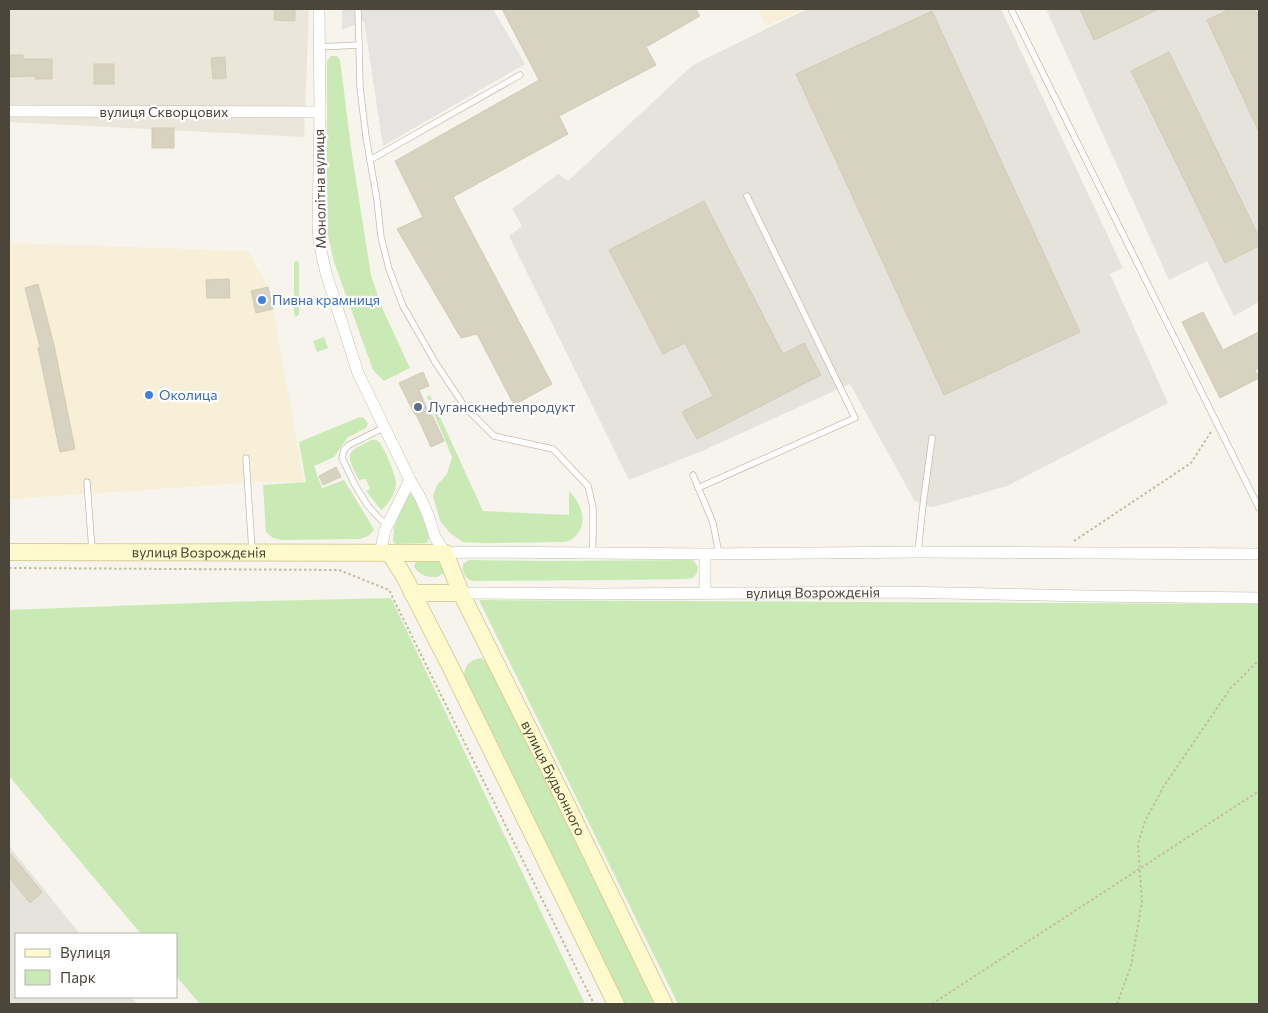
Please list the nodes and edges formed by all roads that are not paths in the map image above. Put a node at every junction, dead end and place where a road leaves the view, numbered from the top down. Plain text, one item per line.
1 (318, 9) edge
2 (358, 9) edge
3 (1011, 9) edge
4 (359, 45) junction
5 (318, 47) junction
6 (520, 75) dead end
7 (9, 111) edge
8 (320, 112) junction
9 (370, 160) junction
10 (747, 196) dead end
11 (385, 427) junction
12 (932, 438) dead end
13 (246, 458) dead end
14 (693, 475) dead end
15 (410, 480) junction
16 (87, 482) dead end
17 (698, 488) junction
18 (1259, 508) edge
19 (387, 524) junction
20 (9, 552) edge
21 (92, 552) junction
22 (918, 552) junction
23 (253, 553) junction
24 (386, 553) junction
25 (444, 553) junction
26 (592, 554) junction
27 (704, 554) junction
28 (719, 554) junction
29 (1259, 554) edge
30 (412, 593) junction
31 (461, 593) junction
32 (705, 593) junction
33 (1259, 598) edge
34 (616, 1004) edge
35 (664, 1004) edge

1 - 5 street, Монолітна вулиця
2 - 4 lane
3 - 18 lane
4 - 5 lane
4 - 9 lane
5 - 8 street, Монолітна вулиця
6 - 9 lane
7 - 8 street, вулиця Скворцових
8 - 11 street, Монолітна вулиця
9 - 26 lane
10 - 17 lane
11 - 15 street, Монолітна вулиця
11 - 19 lane
12 - 22 lane
13 - 23 lane
14 - 17 lane
15 - 19 street
15 - 25 street, Монолітна вулиця
16 - 21 lane
17 - 28 lane
19 - 24 street
20 - 21 main road, вулиця Возрождєнія
21 - 23 main road, вулиця Возрождєнія
22 - 28 street, вулиця Возрождєнія
22 - 29 street, вулиця Возрождєнія
23 - 24 main road, вулиця Возрождєнія
24 - 25 main road, вулиця Возрождєнія
24 - 30 main road
25 - 26 street, вулиця Возрождєнія
25 - 31 main road, вулиця Будьонного
26 - 27 street, вулиця Возрождєнія
27 - 28 street, вулиця Возрождєнія
27 - 32 street
30 - 31 main road, вулиця Возрождєнія
30 - 34 main road
31 - 32 street, вулиця Возрождєнія
31 - 35 main road, вулиця Будьонного
32 - 33 street, вулиця Возрождєнія

